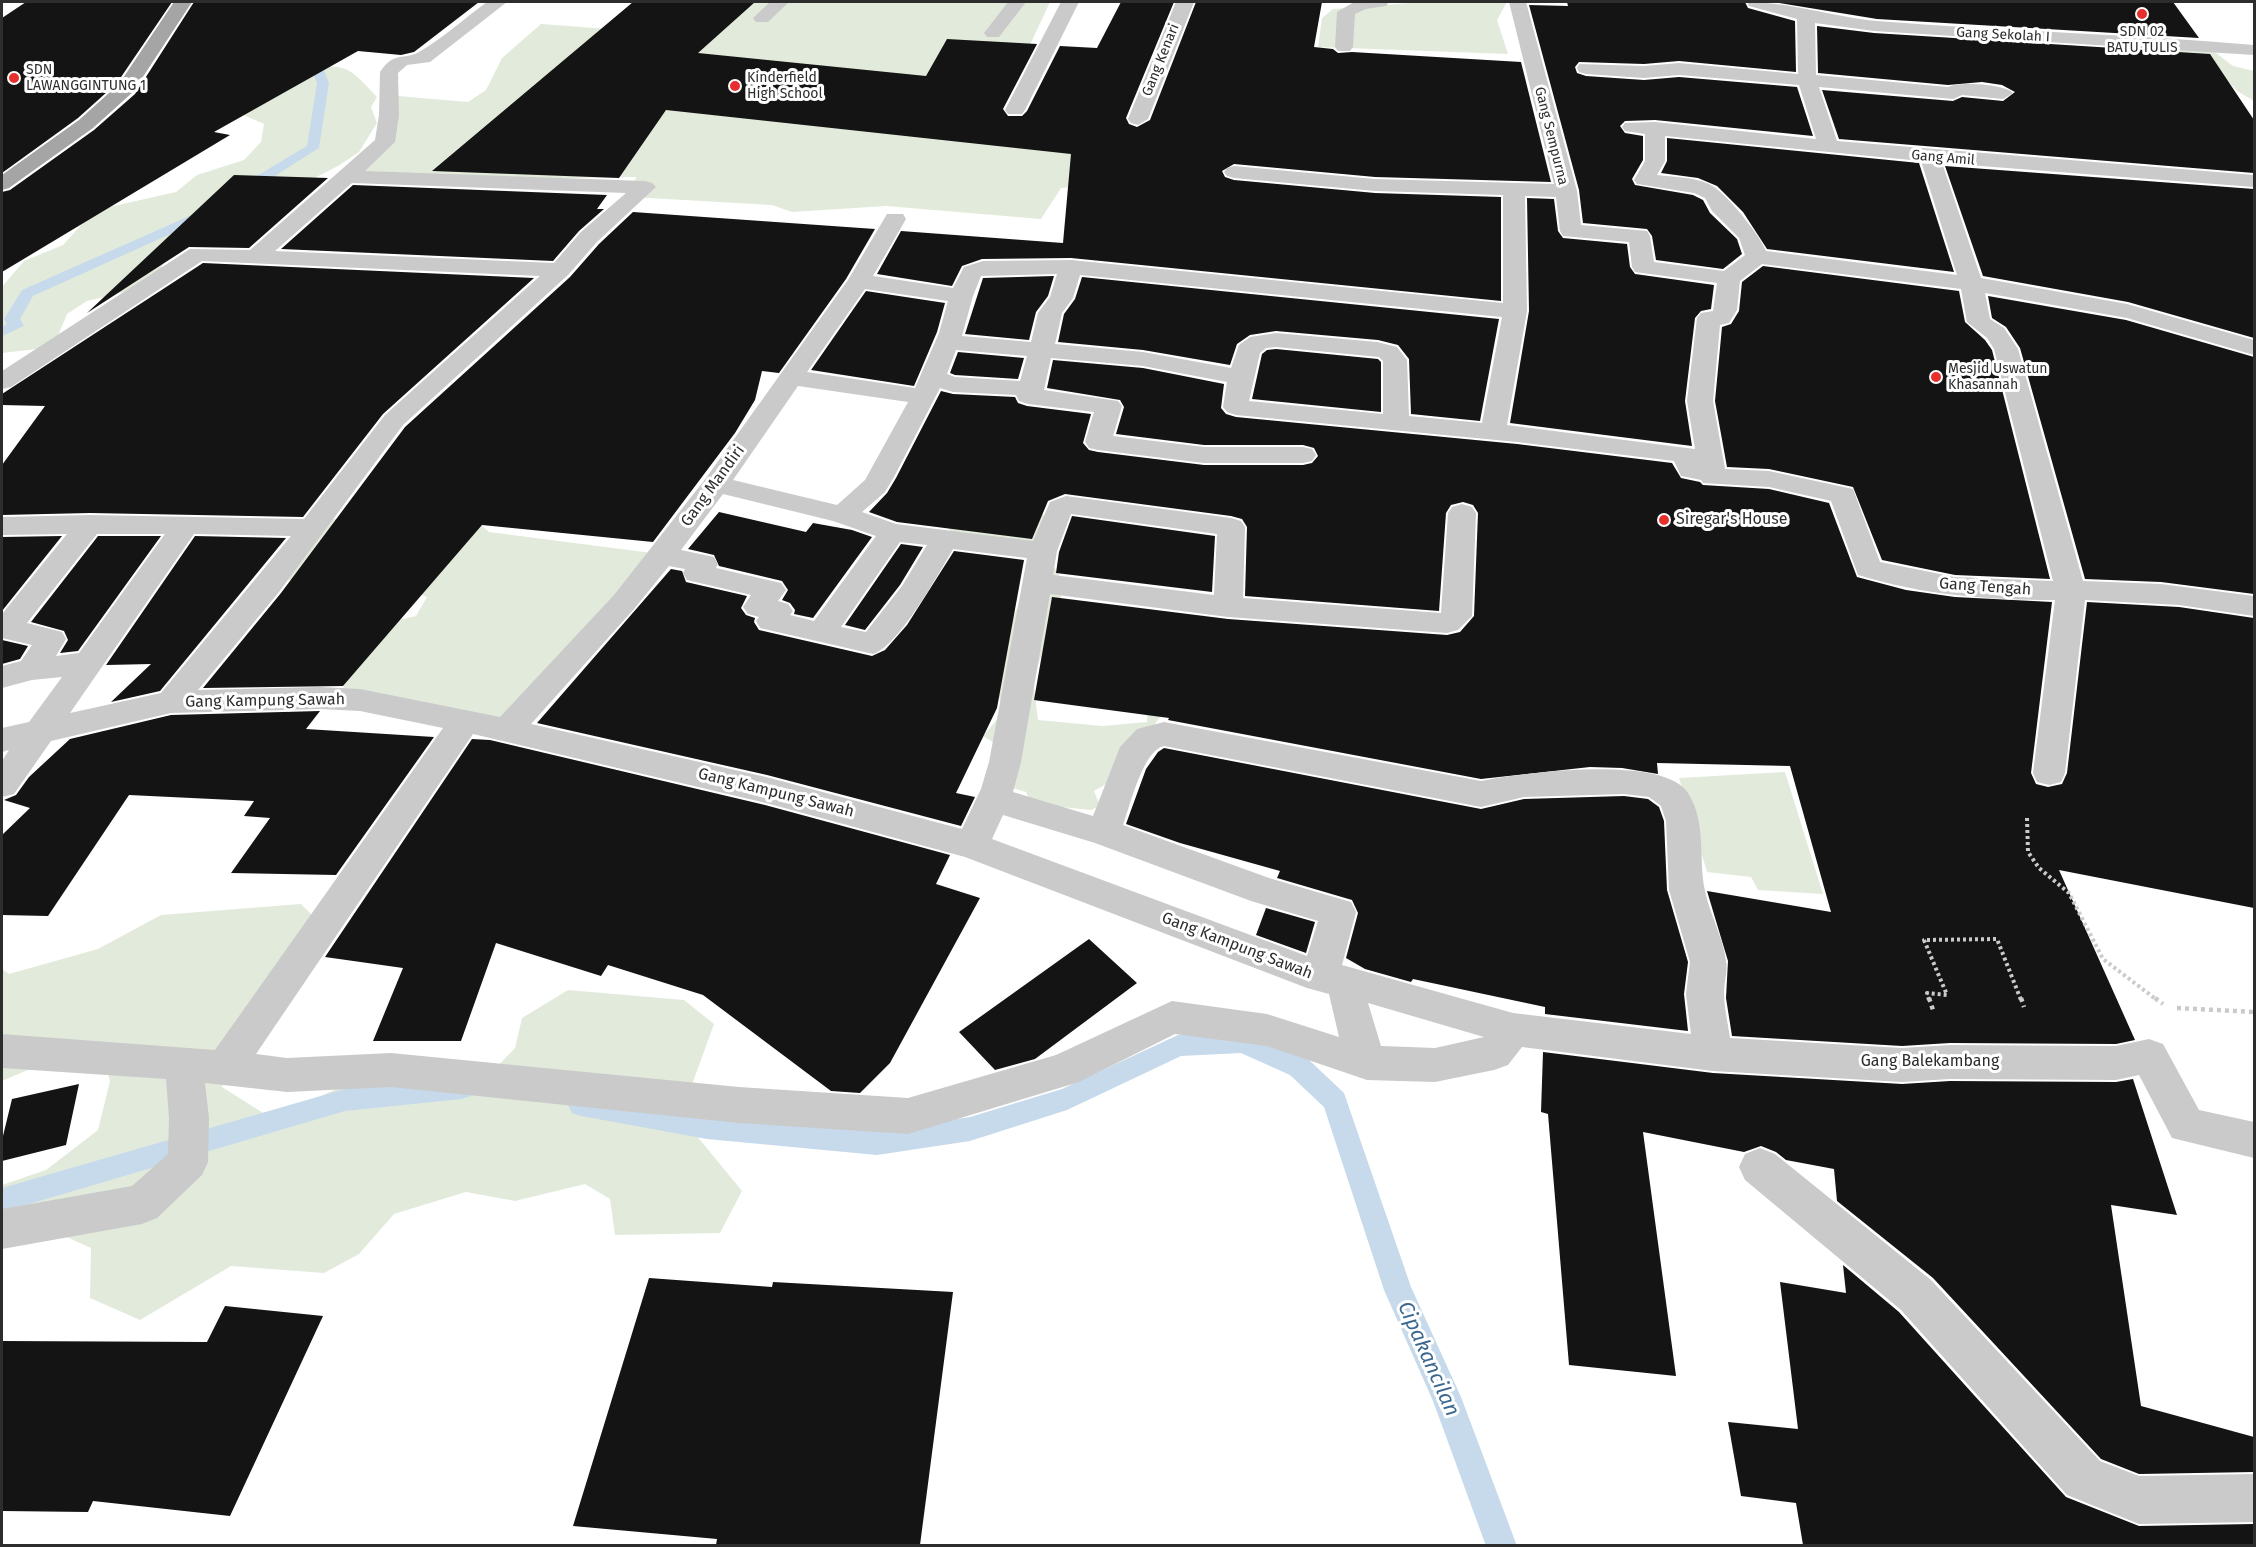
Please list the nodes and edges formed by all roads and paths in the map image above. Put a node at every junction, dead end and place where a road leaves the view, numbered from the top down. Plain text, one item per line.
1 (183, 2) edge
2 (498, 2) edge
3 (780, 2) edge
4 (1017, 2) edge
5 (1070, 2) edge
6 (1185, 2) edge
7 (1380, 2) edge
8 (1517, 2) edge
9 (1755, 2) edge
10 (1806, 16) junction
11 (762, 18) dead end
12 (993, 33) dead end
13 (1344, 47) dead end
14 (2254, 50) edge
15 (1586, 68) dead end
16 (1807, 80) junction
17 (2003, 93) dead end
18 (1015, 110) dead end
19 (1138, 118) dead end
20 (1632, 127) dead end
21 (1655, 128) junction
22 (1828, 145) junction
23 (1929, 156) junction
24 (1234, 172) dead end
25 (344, 176) junction
26 (2254, 181) edge
27 (2, 184) edge
28 (1514, 190) junction
29 (1566, 191) junction
30 (895, 219) dead end
31 (255, 257) junction
32 (1757, 257) junction
33 (1071, 267) junction
34 (560, 270) junction
35 (1729, 278) junction
36 (858, 281) junction
37 (1972, 285) junction
38 (961, 297) junction
39 (1515, 311) junction
40 (947, 342) junction
41 (2254, 348) edge
42 (1041, 350) junction
43 (789, 376) junction
44 (1243, 378) junction
45 (2, 382) edge
46 (928, 387) junction
47 (1032, 389) junction
48 (1396, 421) junction
49 (1493, 433) junction
50 (1303, 455) dead end
51 (1712, 473) junction
52 (716, 484) junction
53 (1462, 513) dead end
54 (842, 515) junction
55 (90, 524) junction
56 (2, 525) edge
57 (186, 525) junction
58 (314, 528) junction
59 (893, 532) junction
60 (945, 539) junction
61 (1043, 551) junction
62 (662, 555) junction
63 (1039, 582) junction
64 (2071, 592) junction
65 (2254, 606) edge
66 (1228, 607) junction
67 (820, 633) junction
68 (90, 663) junction
69 (32, 669) junction
70 (2, 677) edge
71 (171, 702) junction
72 (465, 721) junction
73 (43, 730) junction
74 (505, 732) junction
75 (2, 740) edge
76 (2049, 773) joint
77 (2, 785) edge
78 (992, 799) junction
79 (1104, 832) junction
80 (972, 845) junction
81 (1333, 979) junction
82 (1947, 995) dead end
83 (2254, 1012) edge
84 (1520, 1030) junction
85 (2, 1051) edge
86 (1713, 1054) junction
87 (2050, 1062) junction
88 (184, 1063) junction
89 (1367, 1063) junction
90 (225, 1068) junction
91 (2254, 1140) edge
92 (1760, 1167) dead end
93 (2, 1229) edge
94 (2254, 1498) edge

1 - 27 main road
2 - 25 street
3 - 11 street
4 - 12 street
5 - 18 street
6 - 19 street, Gang Kenari
7 - 13 street
8 - 29 street, Gang Sempurna
9 - 10 street, Gang Sekolah I
10 - 14 street, Gang Sekolah I
10 - 16 street
15 - 16 street
16 - 17 street
16 - 22 street
20 - 21 street, Gang Amil
21 - 22 street, Gang Amil
21 - 32 street
22 - 23 street, Gang Amil
23 - 26 street, Gang Amil
23 - 37 street
24 - 28 street, Gang Sempurna
25 - 31 street
25 - 34 street
28 - 29 street, Gang Sempurna
28 - 39 street
29 - 35 street
30 - 36 street, Gang Mandiri
31 - 34 street
31 - 45 street
32 - 35 street
32 - 37 street
33 - 38 street
33 - 39 street
33 - 42 street
34 - 58 street
35 - 51 street
36 - 38 street
36 - 43 street, Gang Mandiri
37 - 41 street
37 - 64 street
38 - 40 street
39 - 49 street
40 - 42 street
40 - 46 street
42 - 44 street
42 - 47 street
43 - 46 street
43 - 52 street, Gang Mandiri
44 - 48 street
44 - 48 street
46 - 47 street
46 - 54 street
47 - 50 street
48 - 49 street
49 - 51 street
51 - 64 street, Gang Tengah
52 - 54 street
52 - 62 street, Gang Mandiri
53 - 66 street
54 - 59 street
55 - 56 street
55 - 57 street
55 - 69 street
57 - 58 street
57 - 68 street
58 - 71 street
59 - 60 street
59 - 67 street
60 - 61 street
60 - 67 street
61 - 63 street
61 - 66 street
62 - 67 street
62 - 74 street, Gang Mandiri
63 - 66 street
63 - 78 street
64 - 65 street, Gang Tengah
64 - 76 street
68 - 69 street
68 - 73 street
69 - 70 street
71 - 72 street, Gang Kampung Sawah
71 - 73 street, Gang Kampung Sawah
72 - 74 street, Gang Kampung Sawah
72 - 90 street
73 - 75 street, Gang Kampung Sawah
73 - 77 street
74 - 80 street, Gang Kampung Sawah
76 - 83 path
78 - 79 street
78 - 80 street
79 - 81 street
79 - 86 street
80 - 81 street, Gang Kampung Sawah
81 - 84 street, Gang Kampung Sawah
81 - 89 street
82 - 87 path
84 - 86 street, Gang Balekambang
84 - 89 street
85 - 88 street
86 - 87 street, Gang Balekambang
87 - 91 street, Gang Balekambang
88 - 90 street
88 - 93 street
89 - 90 street
92 - 94 street

